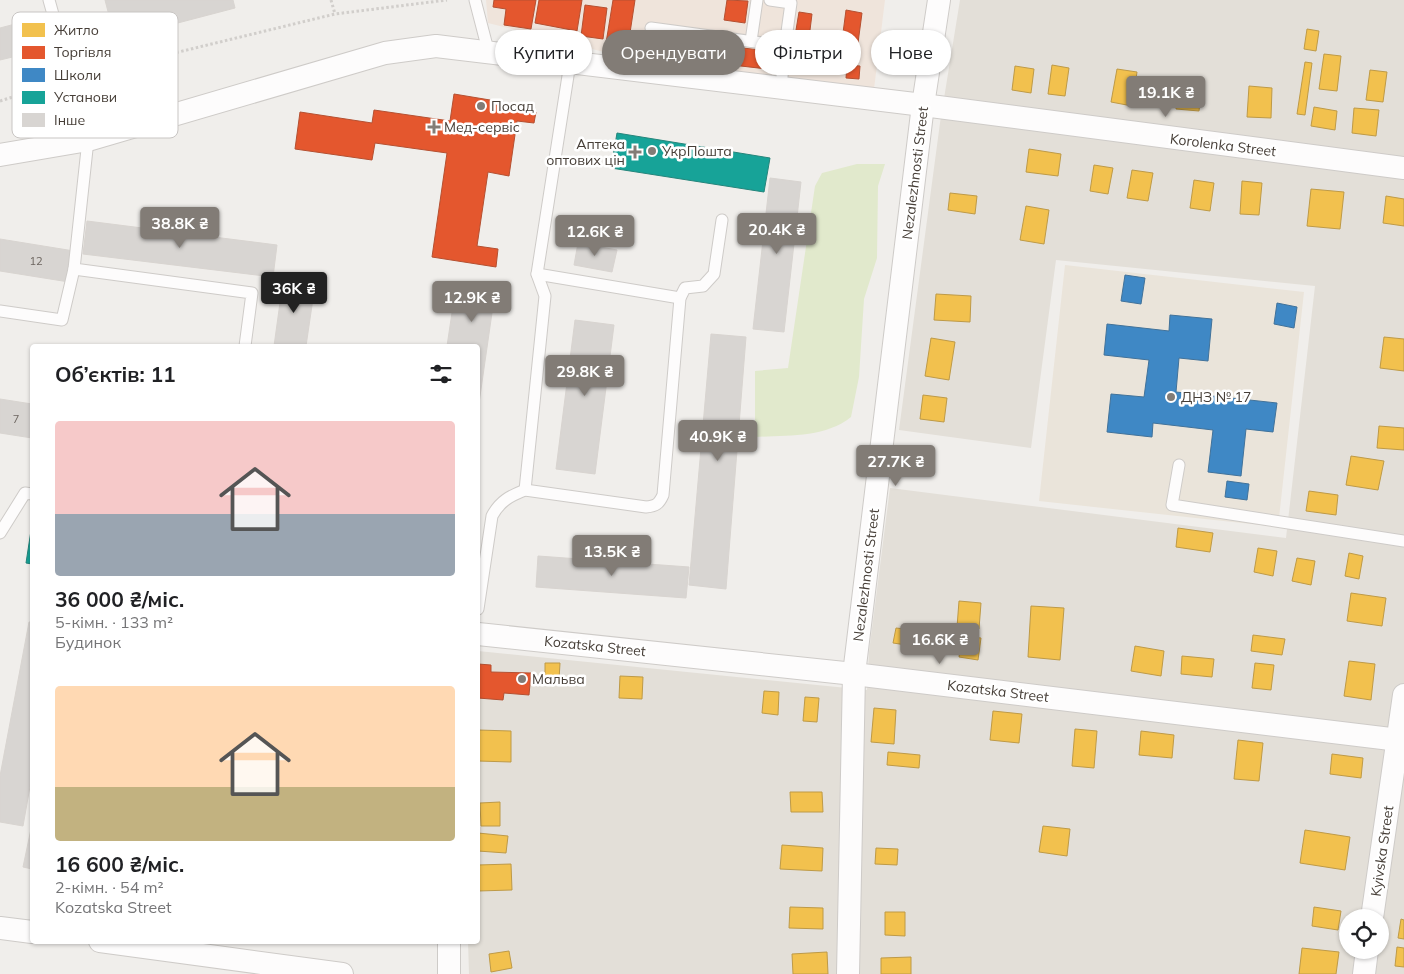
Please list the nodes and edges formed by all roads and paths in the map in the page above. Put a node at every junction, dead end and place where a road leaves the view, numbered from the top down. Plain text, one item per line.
1 (49, 0) edge
2 (331, 0) edge
3 (447, 0) edge
4 (475, 0) edge
5 (756, 0) edge
6 (770, 0) edge
7 (939, 0) edge
8 (53, 12) edge
9 (334, 14) junction
10 (651, 28) dead end
11 (787, 30) edge
12 (751, 41) junction
13 (755, 42) edge
14 (488, 50) junction
15 (495, 51) edge
16 (178, 52) edge
17 (592, 66) edge
18 (568, 75) edge
19 (782, 75) edge
20 (781, 88) junction
21 (12, 97) edge
22 (0, 101) edge
23 (923, 105) junction
24 (178, 114) edge
25 (95, 138) edge
26 (88, 140) junction
27 (0, 155) edge
28 (1404, 168) edge
29 (722, 220) dead end
30 (74, 269) junction
31 (537, 274) junction
32 (680, 298) junction
33 (0, 312) edge
34 (245, 344) edge
35 (1179, 465) dead end
36 (525, 490) junction
37 (30, 494) edge
38 (0, 533) edge
39 (1404, 540) edge
40 (480, 596) edge
41 (480, 634) edge
42 (854, 674) junction
43 (1404, 695) edge
44 (1398, 740) junction
45 (1373, 909) edge
46 (0, 928) edge
47 (30, 932) edge
48 (122, 944) edge
49 (449, 944) edge
50 (1366, 959) edge
51 (342, 974) edge
52 (449, 974) edge
53 (848, 974) edge
54 (1364, 974) edge

1 - 8 lane
2 - 9 path
3 - 9 path
4 - 14 lane
5 - 12 lane
6 - 11 lane
7 - 23 street, Nezalezhnosti Street
9 - 16 path
10 - 12 lane
12 - 13 lane
14 - 15 street, Korolenka Street
14 - 24 street, Korolenka Street
17 - 20 street, Korolenka Street
18 - 31 lane
19 - 20 lane
20 - 23 street, Korolenka Street
21 - 22 path
23 - 28 street, Korolenka Street
23 - 42 street, Nezalezhnosti Street
25 - 26 street, Korolenka Street
26 - 27 street, Korolenka Street
26 - 30 lane
29 - 32 lane
30 - 33 lane
30 - 34 lane
31 - 32 lane
31 - 36 lane
32 - 36 lane
35 - 39 lane
36 - 40 lane
37 - 38 lane
41 - 42 street, Kozatska Street
42 - 44 street, Kozatska Street
42 - 53 street, Nezalezhnosti Street
43 - 44 street, Kyivska Street
44 - 45 street, Kyivska Street
46 - 47 street
48 - 51 street
49 - 52 street
50 - 54 street

